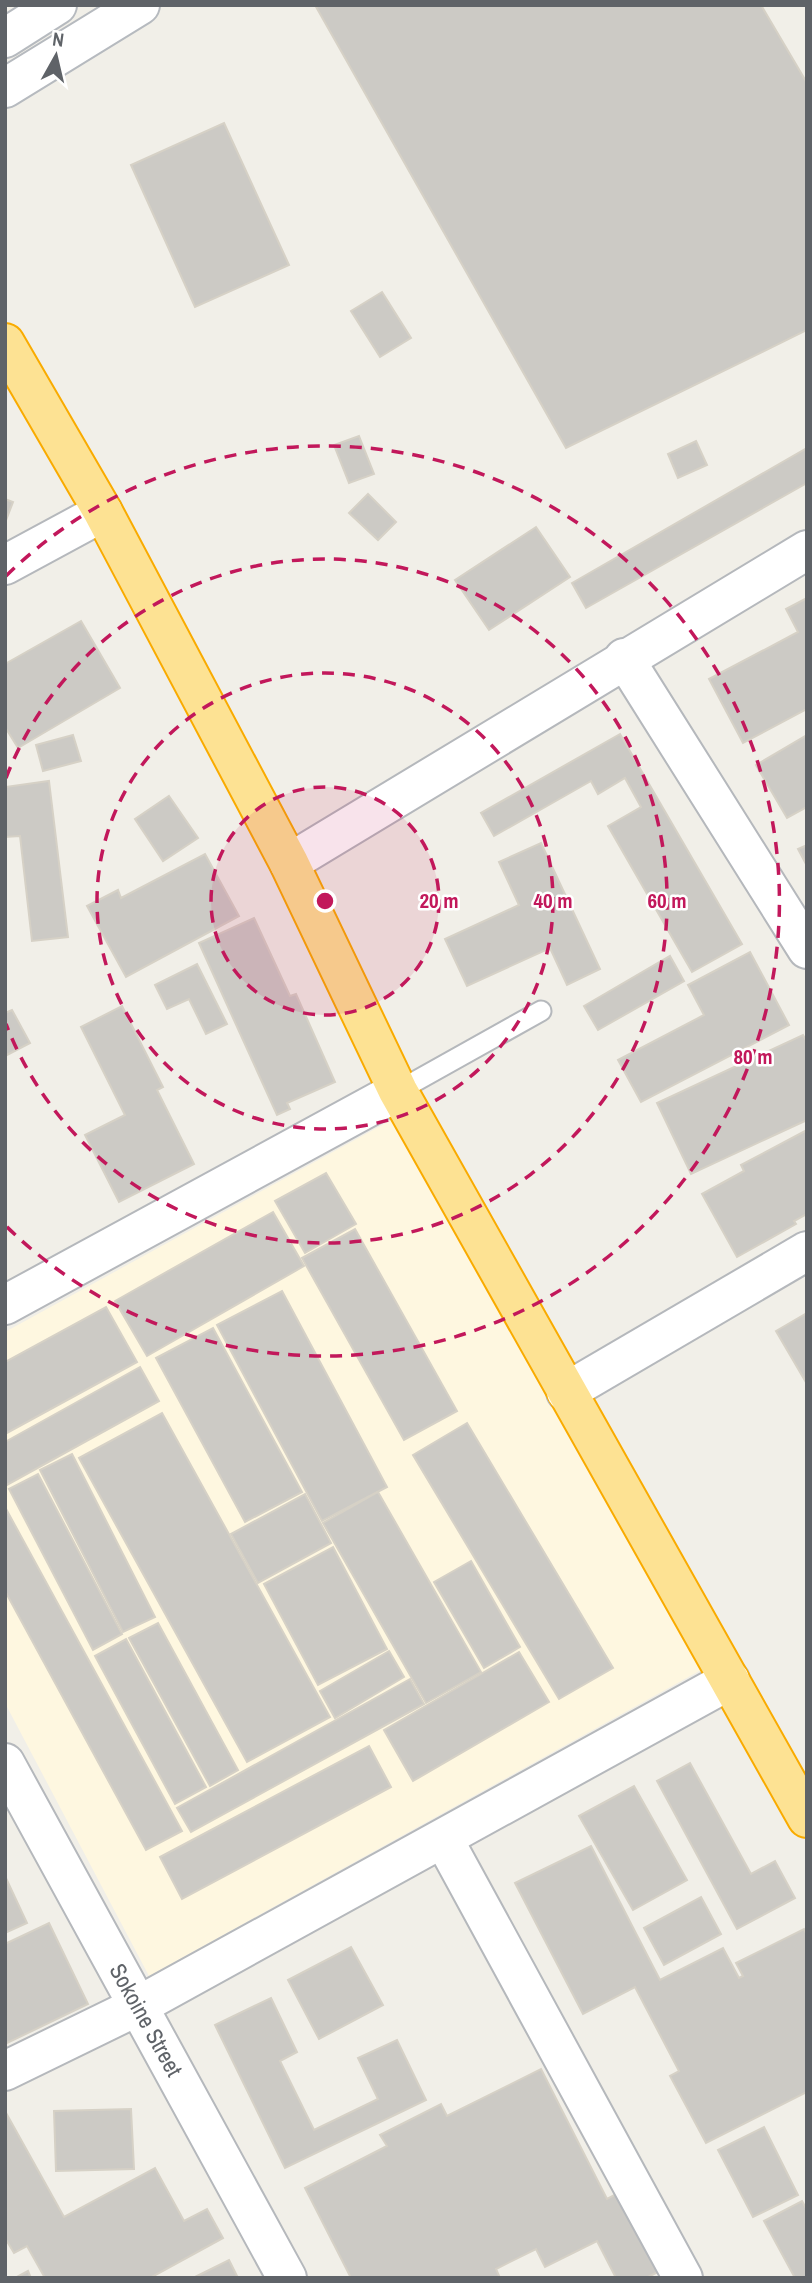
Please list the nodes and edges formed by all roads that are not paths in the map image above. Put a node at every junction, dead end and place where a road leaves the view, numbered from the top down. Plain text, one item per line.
1 (57, 5) edge
2 (140, 5) edge
3 (5, 38) edge
4 (5, 88) edge
5 (5, 343) edge
6 (103, 513) junction
7 (807, 550) edge
8 (5, 565) edge
9 (624, 657) junction
10 (289, 863) junction
11 (807, 949) edge
12 (541, 1011) dead end
13 (398, 1091) junction
14 (807, 1251) edge
15 (5, 1305) edge
16 (566, 1392) junction
17 (730, 1680) junction
18 (5, 1763) edge
19 (807, 1818) edge
20 (444, 1840) junction
21 (138, 2006) junction
22 (5, 2071) edge
23 (287, 2278) edge
24 (683, 2278) edge

1 - 3 street
2 - 4 street
5 - 6 highway
6 - 8 street
6 - 10 highway
7 - 9 street
9 - 10 street
9 - 11 street
10 - 13 highway
12 - 13 lane
13 - 15 street
13 - 16 highway
14 - 16 street
16 - 17 highway
17 - 19 highway
17 - 20 street
18 - 21 street, Sokoine Street
20 - 21 street
20 - 24 street
21 - 22 street
21 - 23 street, Sokoine Street

